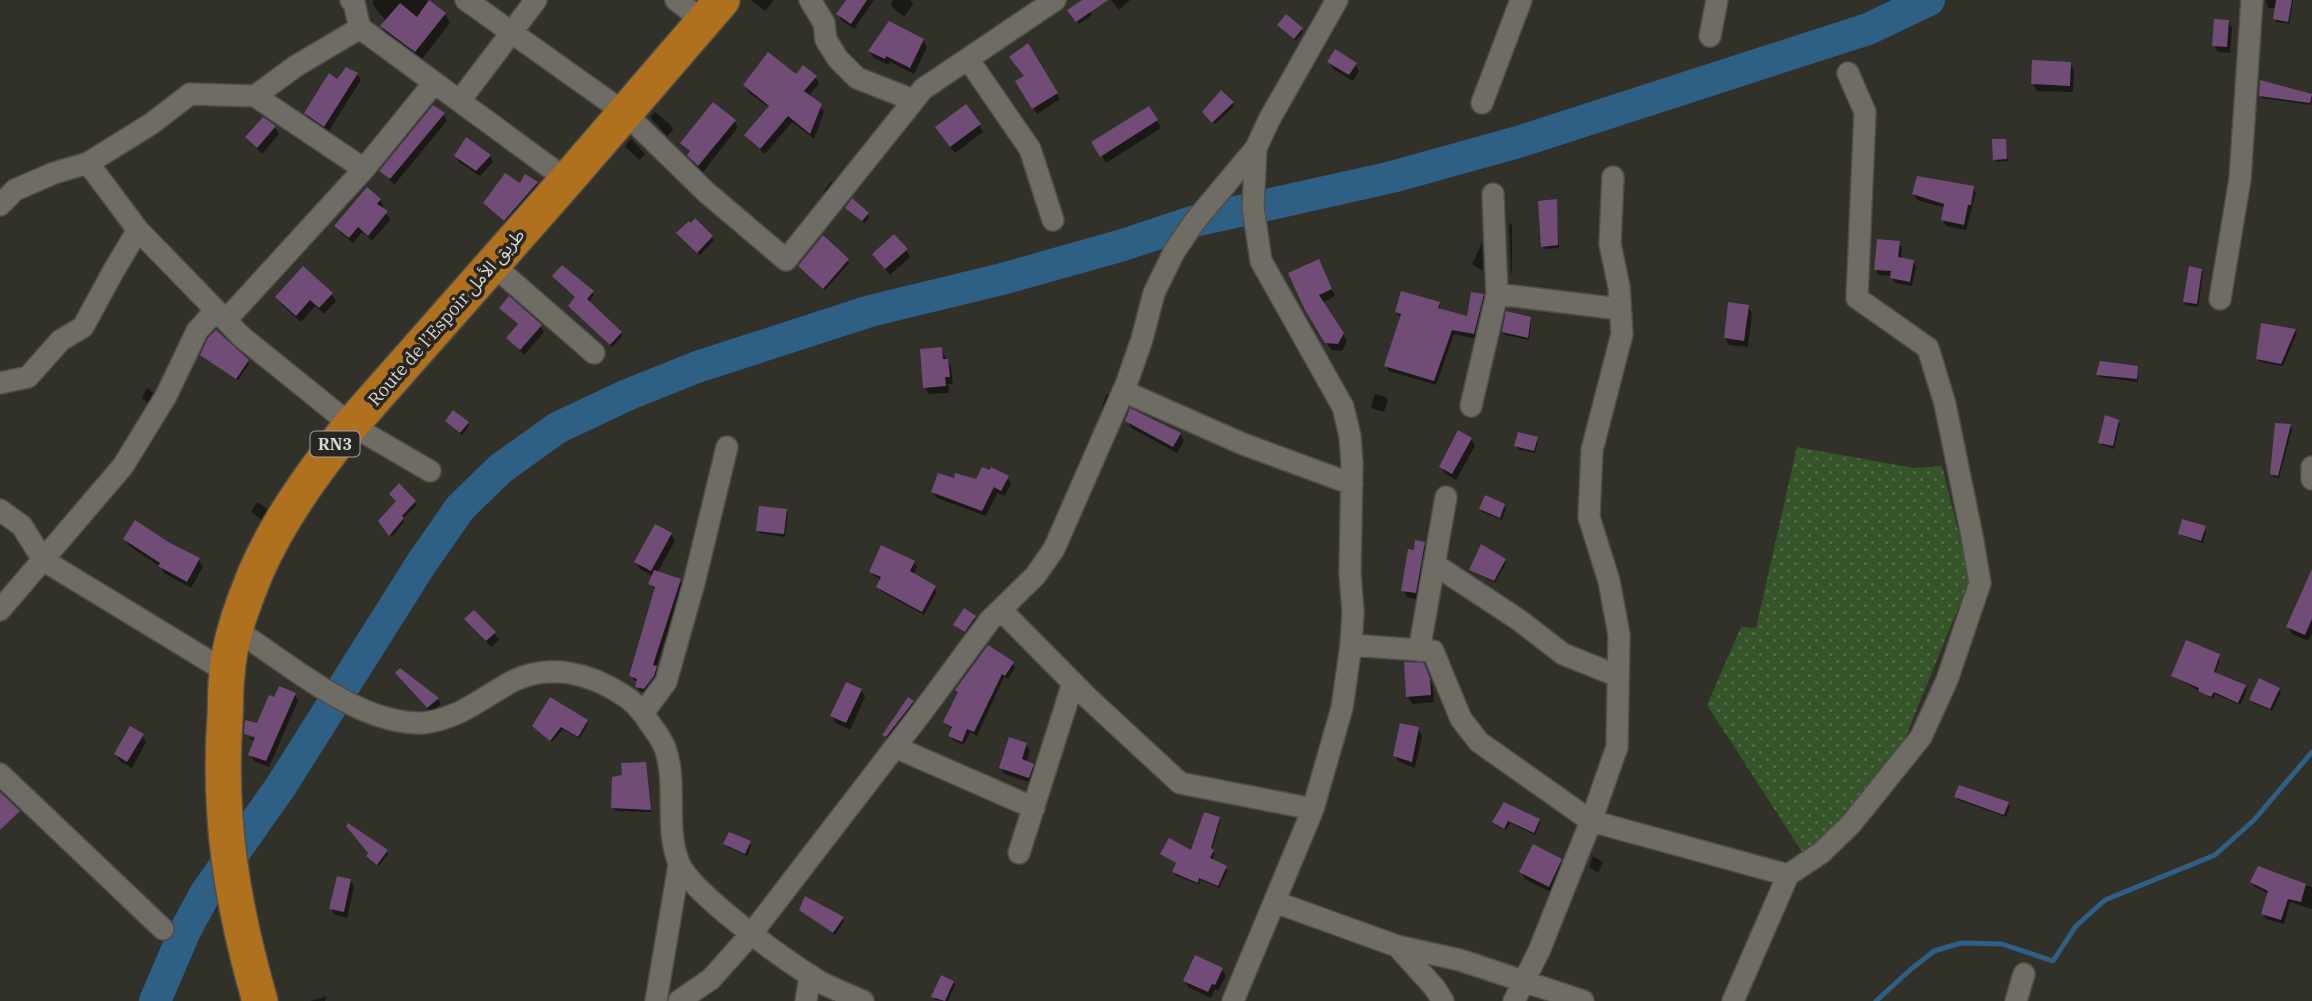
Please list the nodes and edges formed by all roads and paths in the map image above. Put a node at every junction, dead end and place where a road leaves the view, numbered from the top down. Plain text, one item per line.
1 (351, 0) edge
2 (466, 0) edge
3 (536, 0) edge
4 (810, 0) edge
5 (1055, 0) edge
6 (1337, 0) edge
7 (1521, 0) edge
8 (1717, 0) edge
9 (2252, 0) edge
10 (700, 7) edge
11 (360, 27) junction
12 (511, 33) junction
13 (1710, 36) dead end
14 (968, 59) junction
15 (1849, 73) dead end
16 (434, 83) junction
17 (255, 96) junction
18 (460, 99) junction
19 (913, 100) junction
20 (1482, 103) dead end
21 (625, 113) junction
22 (1256, 148) junction
23 (88, 163) junction
24 (364, 169) junction
25 (1613, 177) dead end
26 (567, 180) junction
27 (1493, 194) dead end
28 (0, 205) edge
29 (1052, 220) dead end
30 (138, 230) junction
31 (492, 264) junction
32 (1497, 294) junction
33 (2220, 299) dead end
34 (1620, 309) junction
35 (220, 315) junction
36 (594, 353) dead end
37 (0, 383) edge
38 (1124, 391) junction
39 (1471, 406) dead end
40 (351, 425) junction
41 (727, 447) dead end
42 (2312, 467) edge
43 (430, 471) dead end
44 (2312, 479) edge
45 (1352, 484) junction
46 (1446, 497) dead end
47 (0, 510) edge
48 (43, 560) junction
49 (1434, 564) junction
50 (0, 610) edge
51 (1001, 610) junction
52 (236, 630) junction
53 (1351, 645) junction
54 (1419, 650) junction
55 (227, 672) junction
56 (1618, 676) junction
57 (1073, 683) junction
58 (643, 713) junction
59 (895, 747) junction
60 (0, 774) edge
61 (1034, 808) junction
62 (1313, 809) junction
63 (1591, 821) junction
64 (1019, 853) dead end
65 (679, 865) junction
66 (1788, 875) junction
67 (1275, 902) junction
68 (163, 929) dead end
69 (752, 933) junction
70 (1397, 946) junction
71 (2024, 974) dead end
72 (810, 975) junction
73 (1525, 980) junction
74 (260, 1001) edge
75 (656, 1001) edge
76 (679, 1001) edge
77 (806, 1001) edge
78 (863, 1001) edge
79 (1233, 1001) edge
80 (1443, 1001) edge
81 (1514, 1001) edge
82 (1583, 1001) edge
83 (1733, 1001) edge
84 (2016, 1001) edge

1 - 11 street
2 - 12 street
3 - 12 street
4 - 19 street
5 - 14 street
6 - 22 street
7 - 20 street
8 - 13 street
9 - 33 street
10 - 21 highway, Route de l’Espoir طريق الأمل / RN3
11 - 16 street
11 - 17 street
12 - 18 street
12 - 21 street
14 - 19 street
14 - 29 street
15 - 66 street
16 - 18 street
16 - 24 street
17 - 23 street
17 - 24 street
18 - 26 street
19 - 21 street
21 - 26 highway, Route de l’Espoir طريق الأمل / RN3
22 - 38 street
22 - 45 street
23 - 28 street
23 - 30 street
24 - 35 street
25 - 34 street
26 - 31 highway, Route de l’Espoir طريق الأمل / RN3
27 - 32 street
30 - 35 street
30 - 37 street
31 - 36 street
31 - 40 highway, Route de l’Espoir طريق الأمل / RN3
32 - 34 street
32 - 39 street
34 - 56 street
35 - 40 street
35 - 48 street
38 - 45 street
38 - 51 street
40 - 43 street
40 - 52 highway, Route de l’Espoir طريق الأمل / RN3
41 - 58 street
42 - 44 street
45 - 53 street
46 - 49 street
47 - 48 street
48 - 50 street
48 - 55 street
49 - 54 street
49 - 56 street
51 - 57 street
51 - 59 street
52 - 55 highway, Route de l’Espoir طريق الأمل / RN3
52 - 58 street
53 - 54 street
53 - 62 street
54 - 63 street
55 - 74 highway, Route de l’Espoir طريق الأمل / RN3
56 - 63 street
57 - 61 street
57 - 62 street
58 - 65 street
59 - 61 street
59 - 69 street
60 - 68 street
61 - 64 street
62 - 67 street
63 - 66 street
63 - 73 street
65 - 69 street
65 - 75 street
66 - 83 street
67 - 70 street
67 - 79 street
69 - 72 street
69 - 76 street
70 - 73 street
70 - 80 street
71 - 84 street
72 - 77 street
72 - 78 street
73 - 81 street
73 - 82 street

